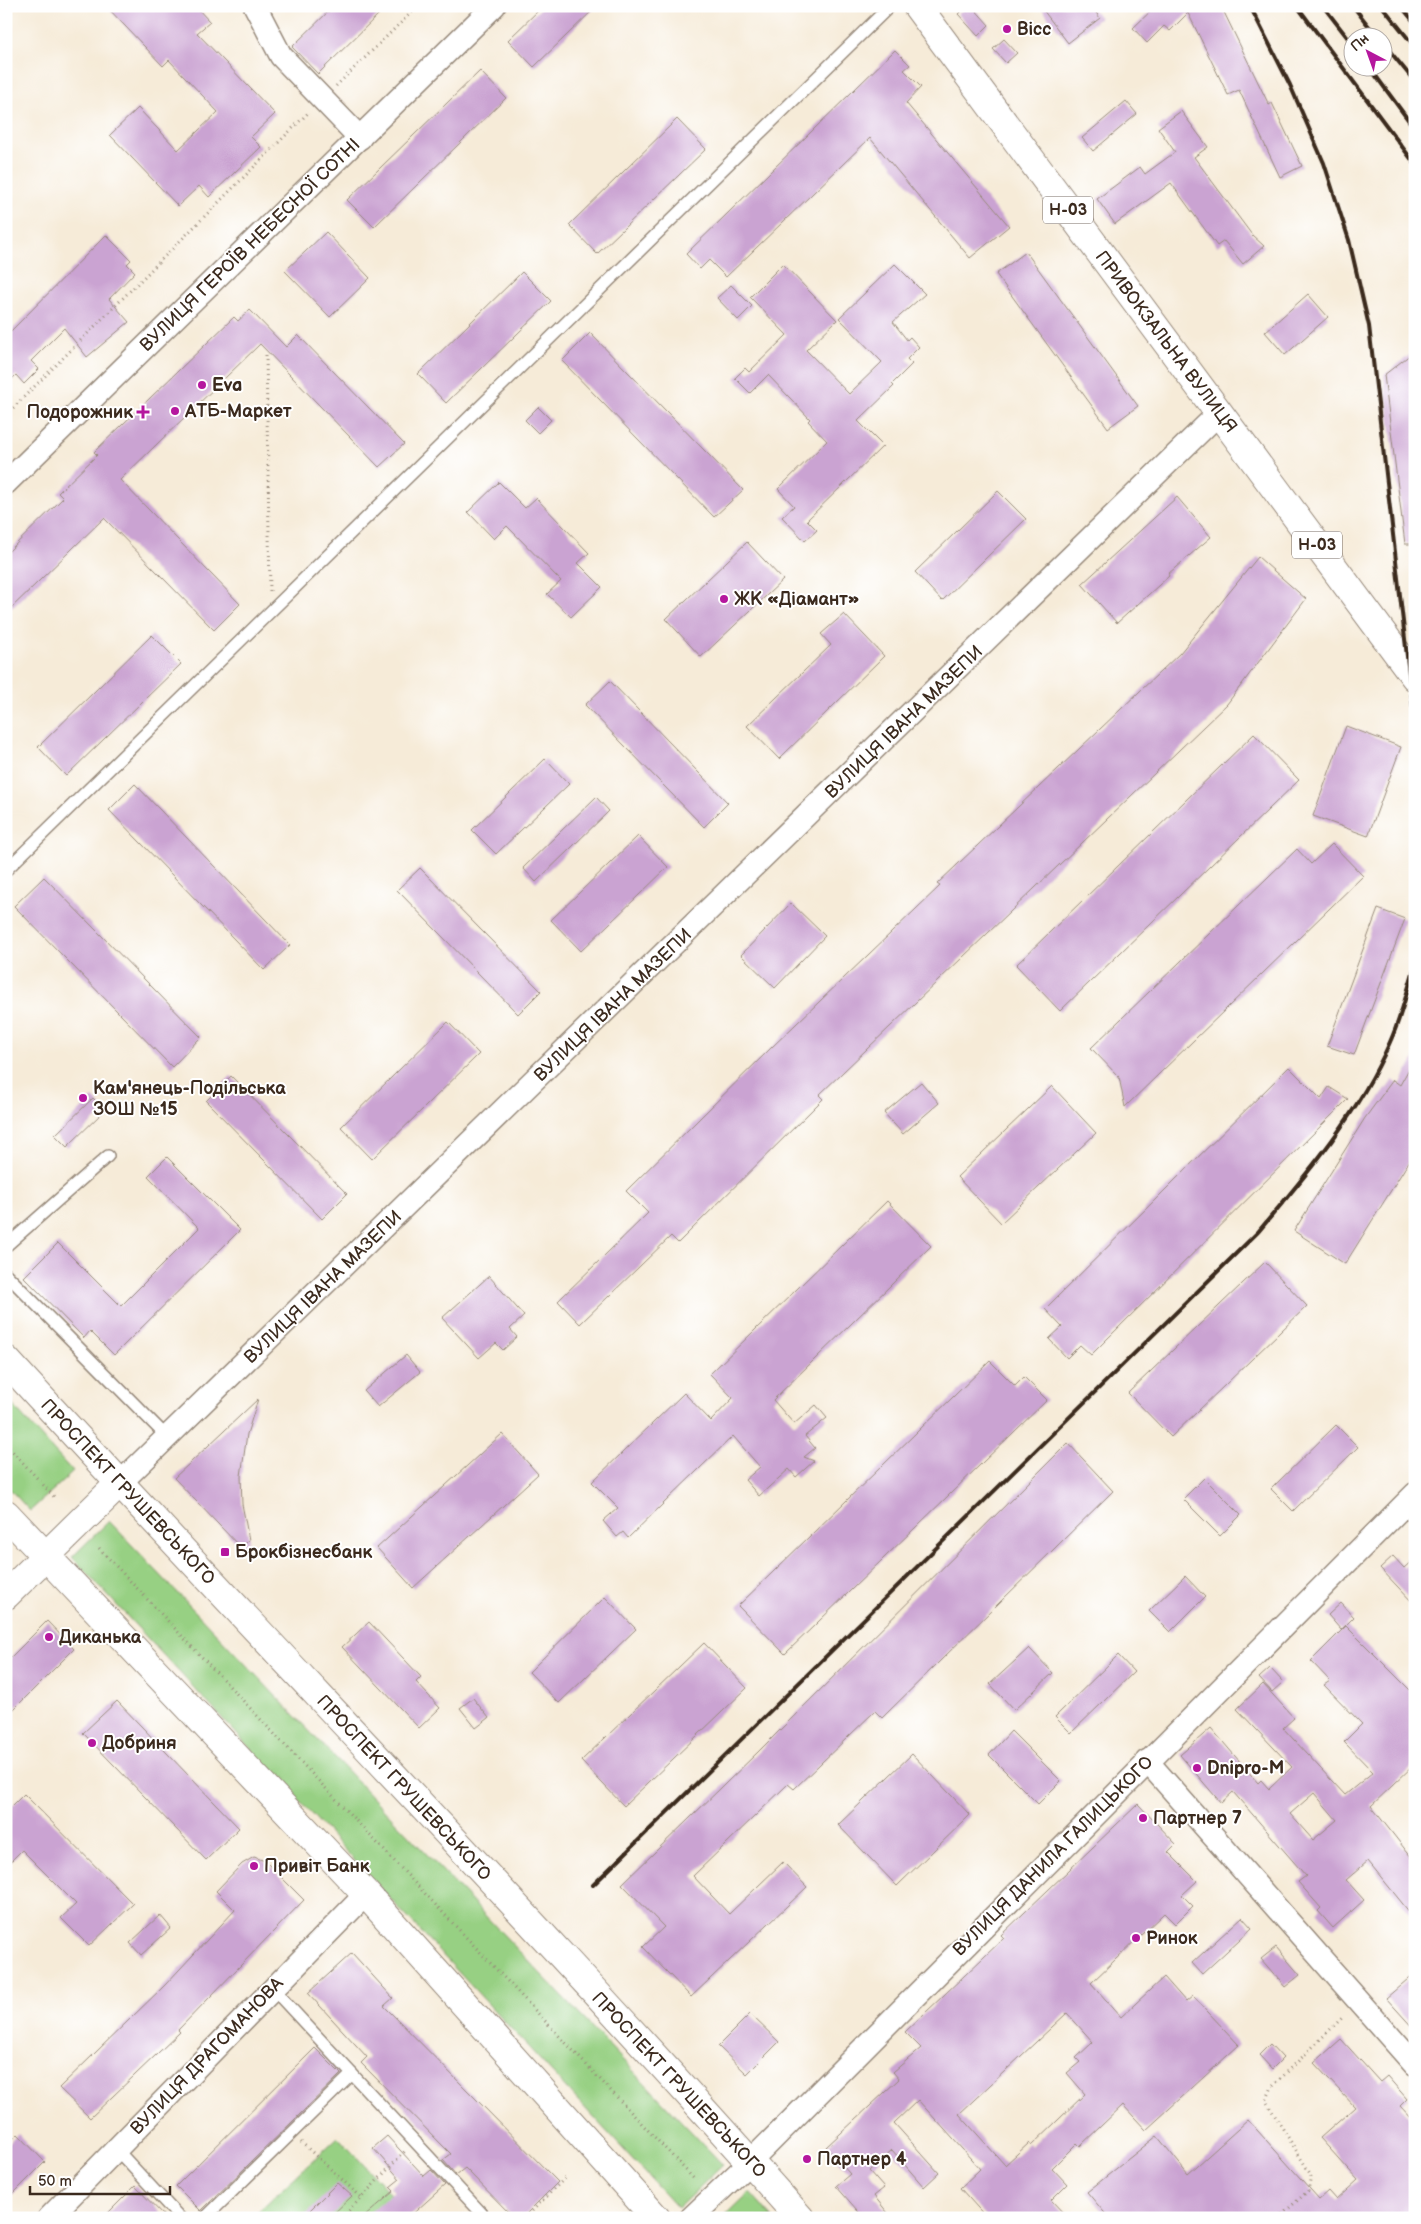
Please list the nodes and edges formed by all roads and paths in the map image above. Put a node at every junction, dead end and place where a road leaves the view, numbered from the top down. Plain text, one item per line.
1 (255, 6) edge
2 (418, 6) edge
3 (494, 6) edge
4 (890, 6) edge
5 (917, 6) edge
6 (323, 99) junction
7 (360, 138) junction
8 (266, 355) dead end
9 (1219, 413) junction
10 (6, 415) edge
11 (6, 483) edge
12 (270, 612) junction
13 (1415, 677) edge
14 (6, 870) edge
15 (108, 1156) dead end
16 (6, 1246) edge
17 (6, 1274) edge
18 (6, 1360) edge
19 (167, 1438) junction
20 (6, 1444) edge
21 (119, 1484) junction
22 (1415, 1494) edge
23 (56, 1499) dead end
24 (6, 1514) edge
25 (99, 1548) dead end
26 (45, 1556) junction
27 (6, 1595) edge
28 (1147, 1761) junction
29 (366, 1894) junction
30 (273, 1989) junction
31 (1344, 2016) dead end
32 (1415, 2064) edge
33 (352, 2074) junction
34 (292, 2133) junction
35 (415, 2141) junction
36 (116, 2149) junction
37 (750, 2162) junction
38 (567, 2176) dead end
39 (695, 2180) dead end
40 (361, 2198) junction
41 (49, 2218) edge
42 (180, 2218) edge
43 (205, 2218) edge
44 (342, 2218) edge
45 (486, 2218) edge
46 (525, 2218) edge
47 (656, 2218) edge
48 (691, 2218) edge
49 (800, 2218) edge
50 (1278, 2218) edge

1 - 6 street
2 - 6 path
3 - 7 street, ВУЛИЦЯ ГЕРОЇВ НЕБЕСНОЇ СОТНІ
4 - 12 lane
5 - 9 main road, ПРИВОКЗАЛЬНА ВУЛИЦЯ / Н-03
6 - 7 street
6 - 10 path
7 - 11 street, ВУЛИЦЯ ГЕРОЇВ НЕБЕСНОЇ СОТНІ
8 - 12 path
9 - 13 main road, ПРИВОКЗАЛЬНА ВУЛИЦЯ / Н-03
9 - 19 street, ВУЛИЦЯ ІВАНА МАЗЕПИ
12 - 14 lane
15 - 16 lane
17 - 19 lane
18 - 21 main road, ПРОСПЕКТ ГРУШЕВСЬКОГО
19 - 21 street, ВУЛИЦЯ ІВАНА МАЗЕПИ
20 - 23 path
21 - 26 main road, ВУЛИЦЯ ІВАНА МАЗЕПИ
21 - 37 main road, ПРОСПЕКТ ГРУШЕВСЬКОГО
22 - 28 street, ВУЛИЦЯ ДАНИЛА ГАЛИЦЬКОГО
24 - 26 main road
25 - 39 path
26 - 27 main road, ВУЛИЦЯ ІВАНА МАЗЕПИ
26 - 29 main road
28 - 32 street
28 - 37 street, ВУЛИЦЯ ДАНИЛА ГАЛИЦЬКОГО
29 - 30 street, ВУЛИЦЯ ДРАГОМАНОВА
29 - 47 main road
30 - 33 lane
30 - 36 street, ВУЛИЦЯ ДРАГОМАНОВА
31 - 50 path
33 - 34 lane
33 - 35 lane
34 - 40 path
34 - 43 lane
35 - 40 path
35 - 45 lane
36 - 41 street, ВУЛИЦЯ ДРАГОМАНОВА
36 - 42 lane
37 - 48 street, ВУЛИЦЯ ДАНИЛА ГАЛИЦЬКОГО
37 - 49 main road, ПРОСПЕКТ ГРУШЕВСЬКОГО
38 - 46 path
40 - 44 path

